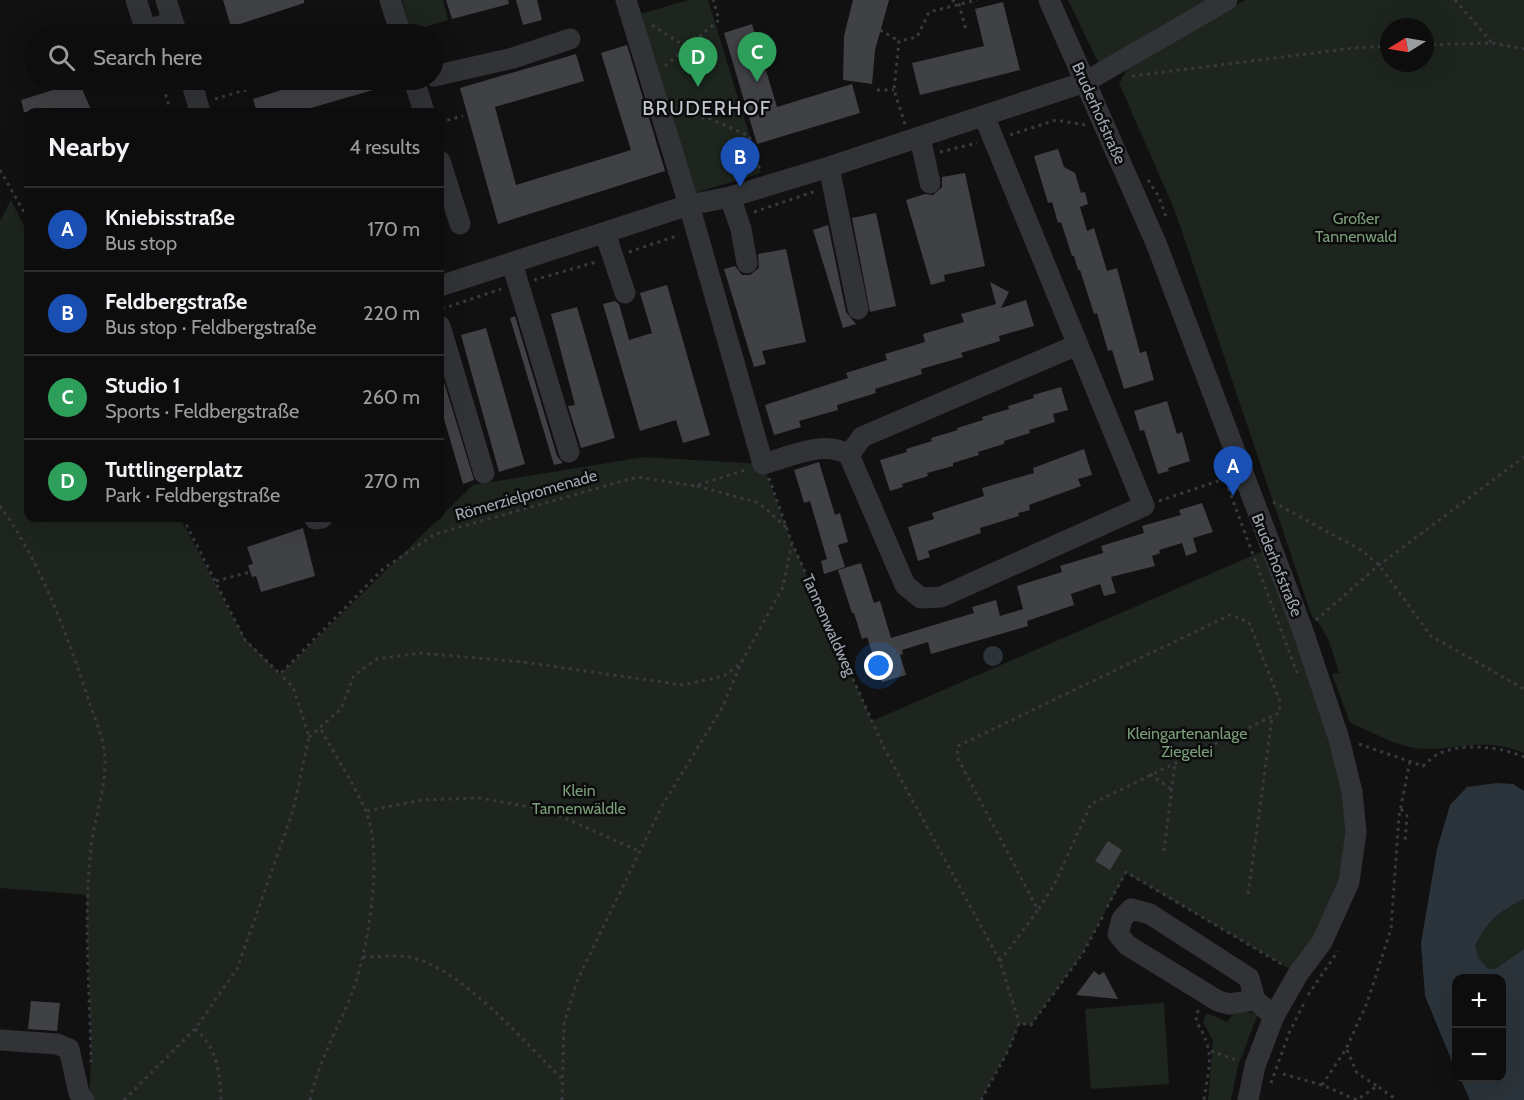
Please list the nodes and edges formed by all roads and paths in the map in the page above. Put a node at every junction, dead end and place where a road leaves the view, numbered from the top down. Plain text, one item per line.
1 (136, 0) edge
2 (166, 0) edge
3 (390, 0) edge
4 (713, 0) edge
5 (952, 0) edge
6 (977, 0) edge
7 (1049, 0) edge
8 (1227, 0) edge
9 (1455, 0) edge
10 (960, 4) junction
11 (629, 9) edge
12 (144, 24) edge
13 (174, 24) edge
14 (398, 24) edge
15 (880, 30) dead end
16 (966, 30) dead end
17 (570, 39) dead end
18 (899, 41) junction
19 (1492, 43) junction
20 (1434, 45) edge
21 (686, 47) junction
22 (1380, 47) edge
23 (1524, 49) edge
24 (444, 74) edge
25 (1124, 77) dead end
26 (650, 79) junction
27 (1085, 82) junction
28 (164, 90) edge
29 (194, 90) edge
30 (250, 90) edge
31 (422, 90) edge
32 (877, 90) dead end
33 (894, 90) junction
34 (170, 108) edge
35 (199, 108) edge
36 (424, 108) edge
37 (659, 108) junction
38 (984, 116) junction
39 (1082, 116) dead end
40 (463, 117) dead end
41 (444, 121) edge
42 (994, 139) junction
43 (918, 145) junction
44 (0, 170) edge
45 (444, 174) edge
46 (831, 176) junction
47 (930, 183) dead end
48 (765, 186) junction
49 (730, 197) junction
50 (689, 206) junction
51 (24, 212) edge
52 (737, 218) junction
53 (460, 224) dead end
54 (696, 229) junction
55 (605, 232) junction
56 (613, 257) junction
57 (512, 263) junction
58 (747, 264) dead end
59 (519, 284) junction
60 (444, 285) edge
61 (625, 293) dead end
62 (444, 308) edge
63 (858, 309) dead end
64 (444, 339) edge
65 (1077, 345) junction
66 (569, 452) dead end
67 (849, 455) junction
68 (1524, 457) edge
69 (763, 464) junction
70 (484, 473) dead end
71 (1233, 477) junction
72 (695, 486) junction
73 (0, 506) edge
74 (1144, 506) junction
75 (185, 522) edge
76 (788, 530) junction
77 (792, 543) junction
78 (1379, 565) junction
79 (250, 572) dead end
80 (216, 581) junction
81 (1303, 631) junction
82 (741, 663) junction
83 (280, 674) junction
84 (1300, 683) dead end
85 (1524, 689) edge
86 (1272, 718) junction
87 (320, 729) junction
88 (309, 736) junction
89 (1339, 740) junction
90 (1524, 757) edge
91 (1410, 761) junction
92 (1175, 763) junction
93 (1150, 774) junction
94 (1172, 790) junction
95 (1401, 809) junction
96 (366, 811) junction
97 (1405, 843) dead end
98 (639, 851) junction
99 (1164, 851) dead end
100 (1248, 894) dead end
101 (1038, 910) junction
102 (363, 957) junction
103 (1000, 961) junction
104 (1206, 994) junction
105 (1255, 1000) junction
106 (1274, 1016) junction
107 (1019, 1023) dead end
108 (195, 1029) junction
109 (0, 1040) edge
110 (1346, 1049) junction
111 (1211, 1051) junction
112 (1236, 1060) dead end
113 (91, 1068) dead end
114 (1283, 1074) dead end
115 (563, 1079) junction
116 (1322, 1085) junction
117 (1377, 1086) junction
118 (84, 1100) edge
119 (124, 1100) edge
120 (221, 1100) edge
121 (310, 1100) edge
122 (562, 1100) edge
123 (1204, 1100) edge
124 (1248, 1100) edge
125 (1397, 1100) edge

1 - 12 street
2 - 13 street
3 - 14 street
4 - 21 path
5 - 10 path
6 - 10 path
7 - 27 street, Bruderhofstraße
8 - 27 street
9 - 19 path
10 - 16 path
10 - 18 path
11 - 21 path
11 - 26 street
15 - 18 path
17 - 24 street
18 - 33 path
19 - 20 path
19 - 23 path
21 - 26 path
22 - 25 path
26 - 37 street
27 - 38 street
27 - 71 street, Bruderhofstraße
28 - 34 path
29 - 35 street
30 - 35 path
31 - 36 street
32 - 33 path
33 - 43 path
37 - 48 path
37 - 50 street
38 - 42 street
38 - 43 street
39 - 42 path
40 - 41 path
42 - 43 path
42 - 65 street
43 - 46 street
43 - 47 street
44 - 51 path
45 - 53 street
46 - 48 street
46 - 52 path
46 - 63 street
48 - 49 street
49 - 50 street
49 - 52 street
50 - 54 street
50 - 55 street
52 - 58 street
54 - 56 path
54 - 69 street
55 - 56 street
55 - 57 street
56 - 59 path
56 - 61 street
57 - 59 street
57 - 60 street
59 - 62 path
59 - 66 street
64 - 70 street
65 - 67 street
65 - 74 street
67 - 69 street
67 - 74 street
68 - 78 path
69 - 72 path, Römerzielpromenade
69 - 76 path, Tannenwaldweg
71 - 74 path
71 - 78 path
71 - 81 street, Bruderhofstraße
71 - 84 path
72 - 76 path
72 - 83 path, Römerzielpromenade
73 - 113 path
75 - 80 path
76 - 77 path, Tannenwaldweg
77 - 82 path
77 - 103 path, Tannenwaldweg
78 - 81 path
78 - 85 path
79 - 80 path
80 - 83 path
81 - 89 street, Bruderhofstraße
82 - 87 path
82 - 98 path
83 - 88 path
86 - 92 path
86 - 100 path
86 - 101 path
87 - 88 path
87 - 96 path
88 - 108 path
89 - 91 path
89 - 106 street, Bruderhofstraße
90 - 91 path
91 - 95 path
92 - 93 path
92 - 94 path
93 - 94 path
93 - 101 path
94 - 99 path
95 - 97 path
95 - 110 path
96 - 98 path
96 - 102 path
98 - 115 path
101 - 103 path
102 - 115 path
102 - 121 path
103 - 107 path, Tannenwaldweg
104 - 105 street
104 - 105 street
104 - 111 path
105 - 106 street
106 - 124 street, Bruderhofstraße
108 - 119 path
108 - 120 path
109 - 118 street
110 - 116 path
110 - 117 path
111 - 112 path
111 - 123 path
114 - 116 path
115 - 122 path
116 - 117 path
117 - 125 path

